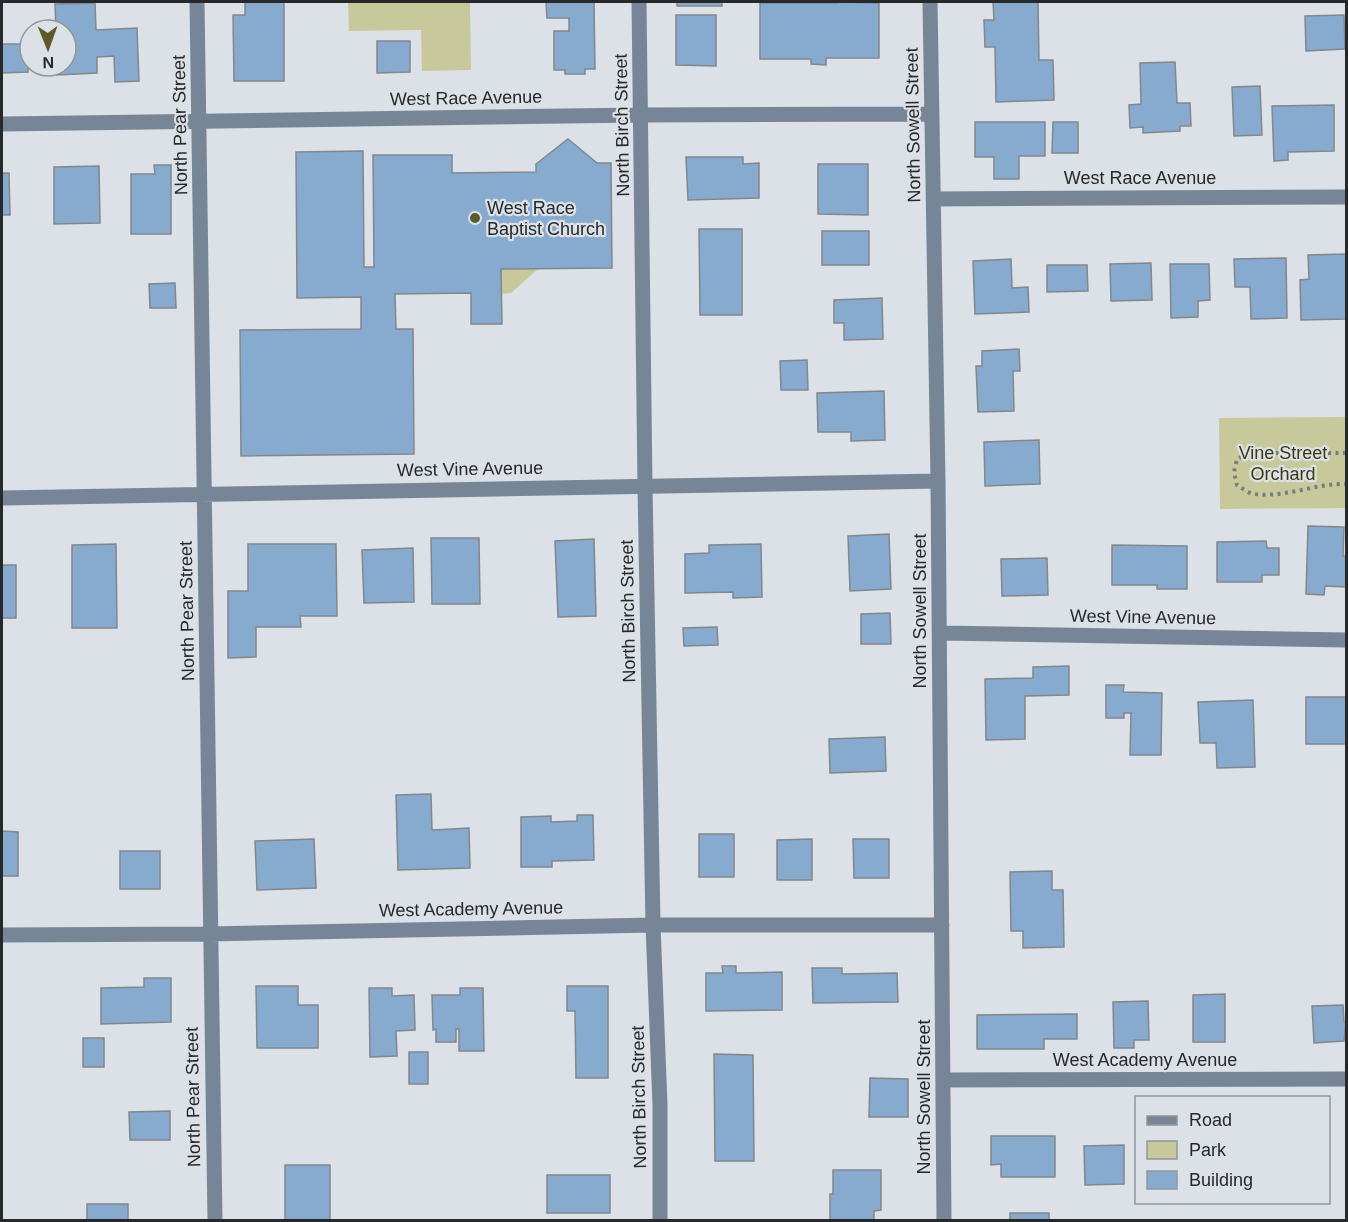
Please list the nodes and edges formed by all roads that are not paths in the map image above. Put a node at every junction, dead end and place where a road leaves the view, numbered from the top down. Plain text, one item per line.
1 (198, 2) edge
2 (639, 2) edge
3 (930, 2) edge
4 (931, 114) junction
5 (641, 115) junction
6 (199, 122) junction
7 (2, 124) edge
8 (1347, 196) edge
9 (934, 199) junction
10 (938, 482) junction
11 (645, 486) junction
12 (205, 493) junction
13 (2, 498) edge
14 (940, 633) junction
15 (1347, 640) edge
16 (653, 925) junction
17 (942, 925) junction
18 (210, 934) junction
19 (2, 935) edge
20 (1347, 1079) edge
21 (944, 1080) junction
22 (214, 1221) edge
23 (660, 1221) edge
24 (944, 1221) edge

1 - 6 street, North Pear Street
2 - 5 street, North Birch Street
3 - 4 street, North Sowell Street
4 - 5 street, West Race Avenue
4 - 9 street, North Sowell Street
5 - 6 street, West Race Avenue
5 - 11 street, North Birch Street
6 - 7 street, West Race Avenue
6 - 12 street, North Pear Street
8 - 9 street, West Race Avenue
9 - 10 street, North Sowell Street
10 - 11 street, West Vine Avenue
10 - 14 street, North Sowell Street
11 - 12 street, West Vine Avenue
11 - 16 street, North Birch Street
12 - 13 street, West Vine Avenue
12 - 18 street, North Pear Street
14 - 15 street, West Vine Avenue
14 - 17 street, North Sowell Street
16 - 17 street, West Academy Avenue
16 - 18 street, West Academy Avenue
16 - 23 street, North Birch Street
17 - 21 street, North Sowell Street
18 - 19 street, West Academy Avenue
18 - 22 street, North Pear Street
20 - 21 street, West Academy Avenue
21 - 24 street, North Sowell Street

